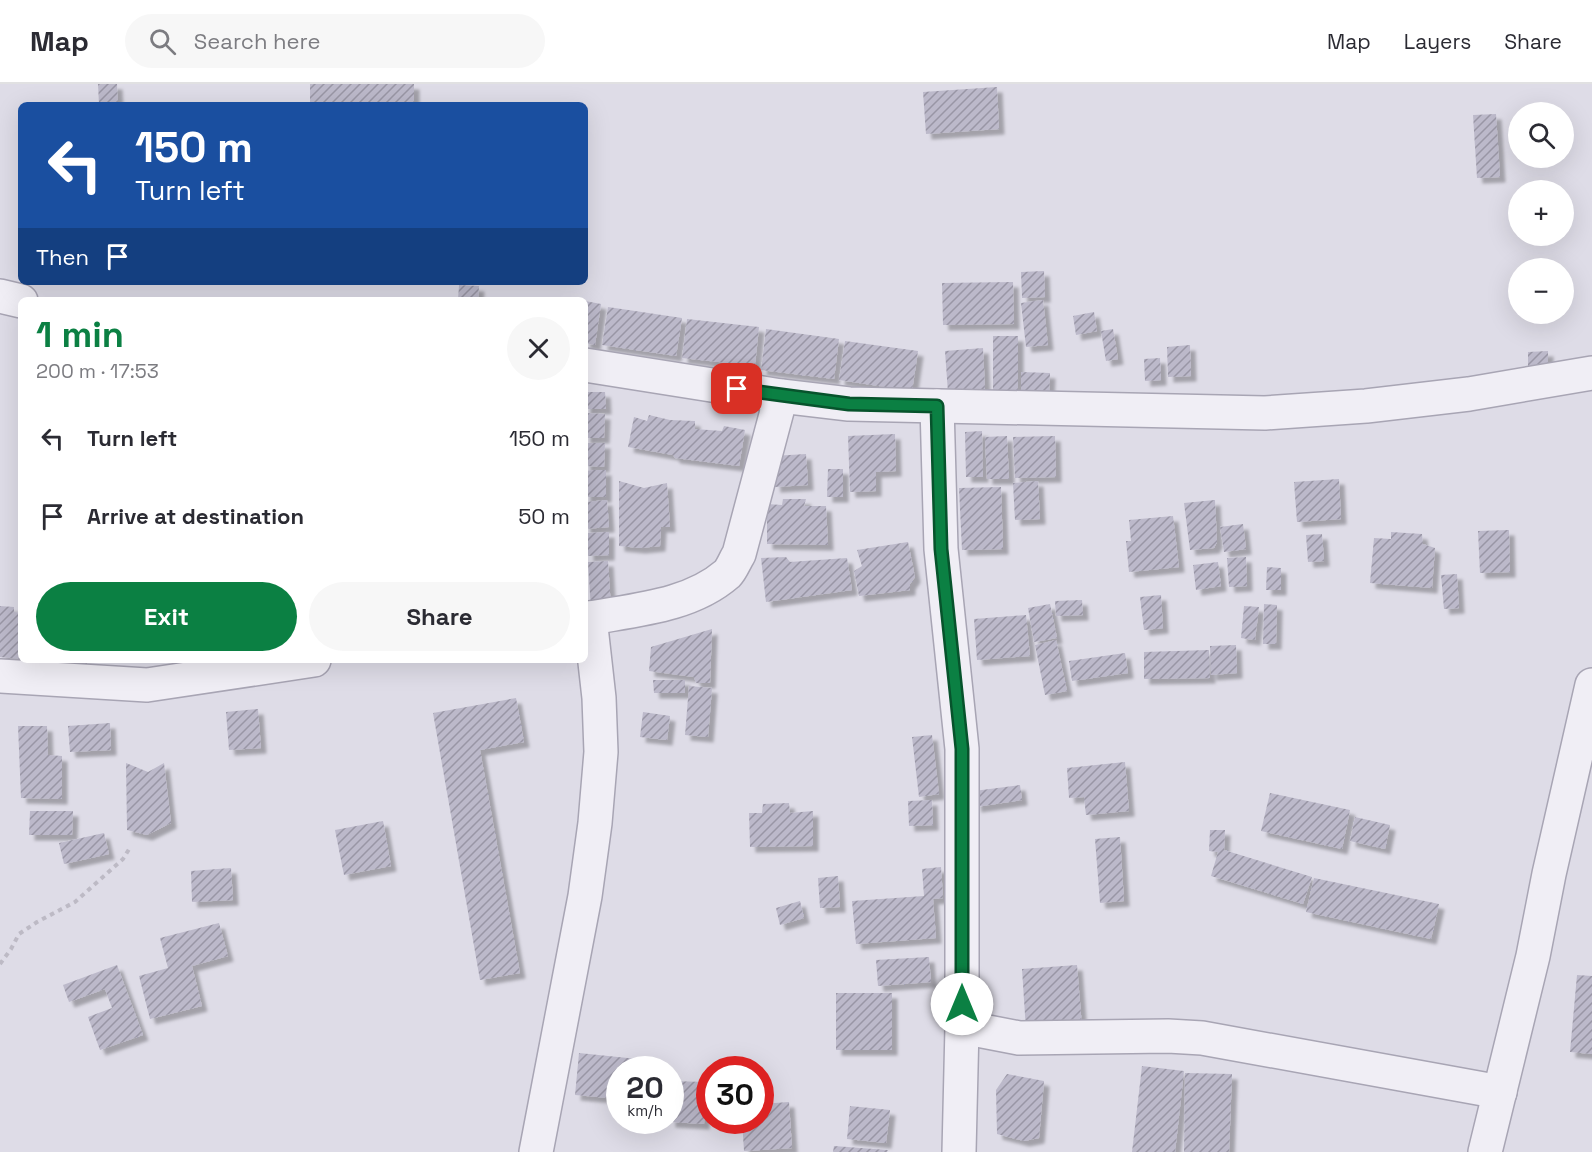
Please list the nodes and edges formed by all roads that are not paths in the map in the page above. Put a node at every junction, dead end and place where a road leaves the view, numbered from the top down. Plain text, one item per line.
1 (0, 296) edge
2 (18, 300) edge
3 (588, 364) edge
4 (1592, 374) edge
5 (781, 396) junction
6 (937, 406) junction
7 (588, 618) edge
8 (294, 663) edge
9 (0, 676) edge
10 (1592, 685) edge
11 (962, 1027) junction
12 (1500, 1092) junction
13 (536, 1152) edge
14 (959, 1152) edge
15 (1485, 1152) edge

1 - 2 street
3 - 5 street
4 - 6 street
5 - 6 street
5 - 7 street
6 - 11 street
7 - 13 street
8 - 9 street
10 - 12 street
11 - 12 street
11 - 14 street
12 - 15 street

